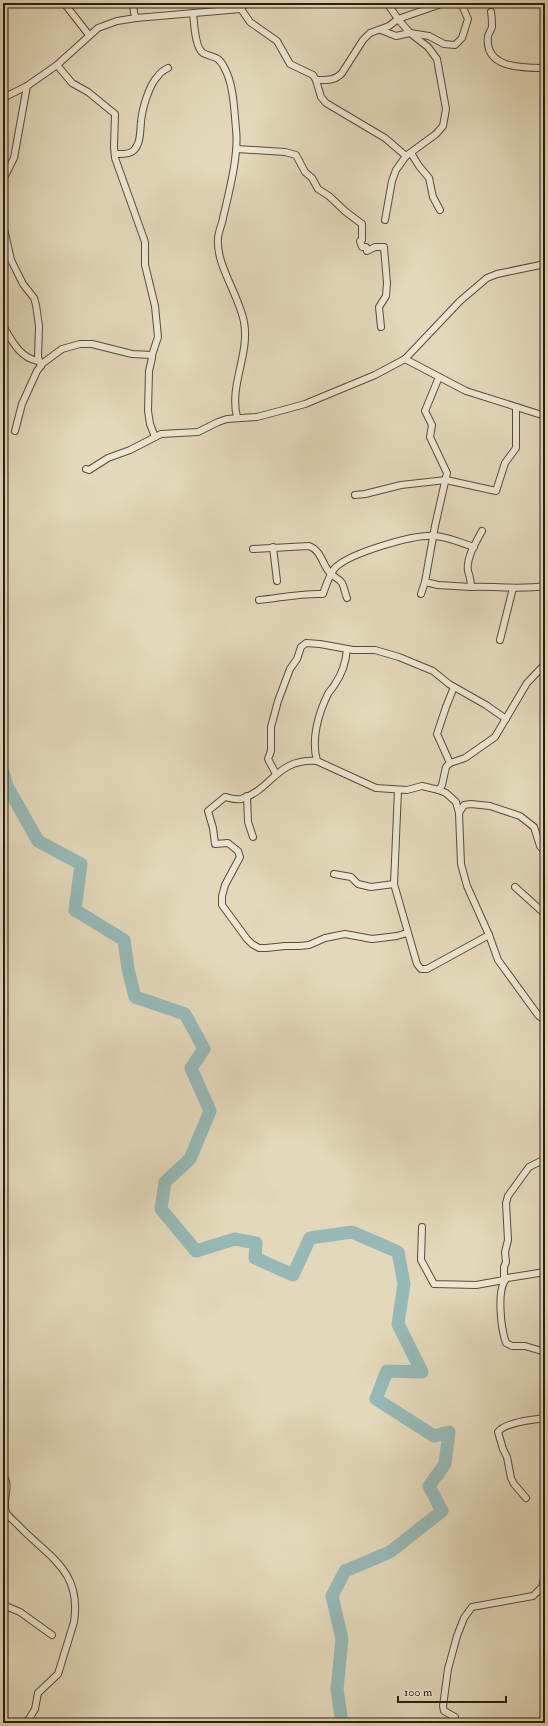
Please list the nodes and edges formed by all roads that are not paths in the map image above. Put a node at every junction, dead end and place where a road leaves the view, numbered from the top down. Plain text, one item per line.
1 (64, 3) edge
2 (133, 3) edge
3 (245, 3) edge
4 (387, 3) edge
5 (444, 3) edge
6 (461, 3) edge
7 (241, 9) junction
8 (491, 12) dead end
9 (193, 13) junction
10 (136, 18) junction
11 (398, 19) junction
12 (381, 30) junction
13 (410, 33) junction
14 (89, 35) junction
15 (57, 65) junction
16 (168, 68) dead end
17 (545, 68) edge
18 (316, 80) junction
19 (26, 86) junction
20 (3, 98) edge
21 (237, 149) junction
22 (115, 154) junction
23 (409, 155) junction
24 (3, 180) edge
25 (440, 210) dead end
26 (385, 220) dead end
27 (3, 224) edge
28 (545, 264) edge
29 (3, 326) edge
30 (381, 327) dead end
31 (152, 355) junction
32 (404, 359) junction
33 (40, 364) junction
34 (439, 377) junction
35 (516, 407) junction
36 (545, 416) edge
37 (237, 417) junction
38 (14, 431) dead end
39 (155, 437) junction
40 (86, 469) dead end
41 (446, 480) junction
42 (355, 495) dead end
43 (482, 531) dead end
44 (434, 536) junction
45 (474, 546) junction
46 (273, 547) junction
47 (254, 549) dead end
48 (330, 574) junction
49 (277, 581) dead end
50 (425, 582) junction
51 (545, 586) edge
52 (471, 587) junction
53 (513, 588) junction
54 (421, 594) dead end
55 (346, 598) dead end
56 (259, 600) dead end
57 (500, 640) dead end
58 (347, 648) junction
59 (545, 664) edge
60 (454, 687) junction
61 (506, 720) junction
62 (317, 761) junction
63 (450, 763) junction
64 (276, 774) junction
65 (398, 790) junction
66 (439, 790) junction
67 (247, 796) junction
68 (459, 813) junction
69 (253, 837) dead end
70 (545, 852) edge
71 (334, 874) dead end
72 (394, 884) junction
73 (515, 887) dead end
74 (545, 914) edge
75 (407, 933) junction
76 (489, 935) junction
77 (545, 1021) edge
78 (545, 1160) edge
79 (422, 1227) dead end
80 (545, 1272) edge
81 (504, 1280) junction
82 (545, 1352) edge
83 (545, 1418) edge
84 (3, 1476) edge
85 (526, 1498) dead end
86 (4, 1514) edge
87 (545, 1574) edge
88 (3, 1602) edge
89 (52, 1635) dead end
90 (24, 1723) edge
91 (455, 1723) edge

1 - 14 street
2 - 10 street
3 - 7 street
4 - 11 street
5 - 11 street
6 - 13 street
7 - 9 street
7 - 18 street
8 - 17 street
9 - 10 street
9 - 21 street
10 - 14 street
11 - 12 street
11 - 13 street
12 - 13 street
12 - 18 street
13 - 23 street
14 - 15 street
15 - 19 street
15 - 22 street
16 - 22 street
18 - 23 street
19 - 20 street
19 - 24 street
21 - 30 street
21 - 37 street
22 - 31 street
23 - 25 street
23 - 26 street
27 - 33 street
28 - 32 street
29 - 33 street
31 - 33 street
31 - 39 street
32 - 34 street
32 - 37 street
33 - 38 street
34 - 35 street
34 - 41 street
35 - 36 street
35 - 41 street
37 - 39 street
39 - 40 street
41 - 42 street
41 - 44 street
43 - 45 street
44 - 45 street
44 - 48 street
44 - 50 street
45 - 52 street
46 - 47 street
46 - 48 street
46 - 49 street
48 - 55 street
48 - 56 street
50 - 52 street
50 - 54 street
51 - 53 street
52 - 53 street
53 - 57 street
58 - 60 street
58 - 62 street
58 - 64 street
59 - 61 street
60 - 61 street
60 - 63 street
61 - 63 street
62 - 64 street
62 - 65 street
63 - 66 street
64 - 67 street
65 - 66 street
65 - 72 street
66 - 68 street
67 - 69 street
67 - 75 street
68 - 70 street
68 - 76 street
71 - 72 street
72 - 75 street
73 - 74 street
75 - 76 street
76 - 77 street
78 - 81 street
79 - 81 street
80 - 81 street
81 - 82 street
83 - 85 street
84 - 86 street
86 - 90 street
87 - 91 street
88 - 89 street

